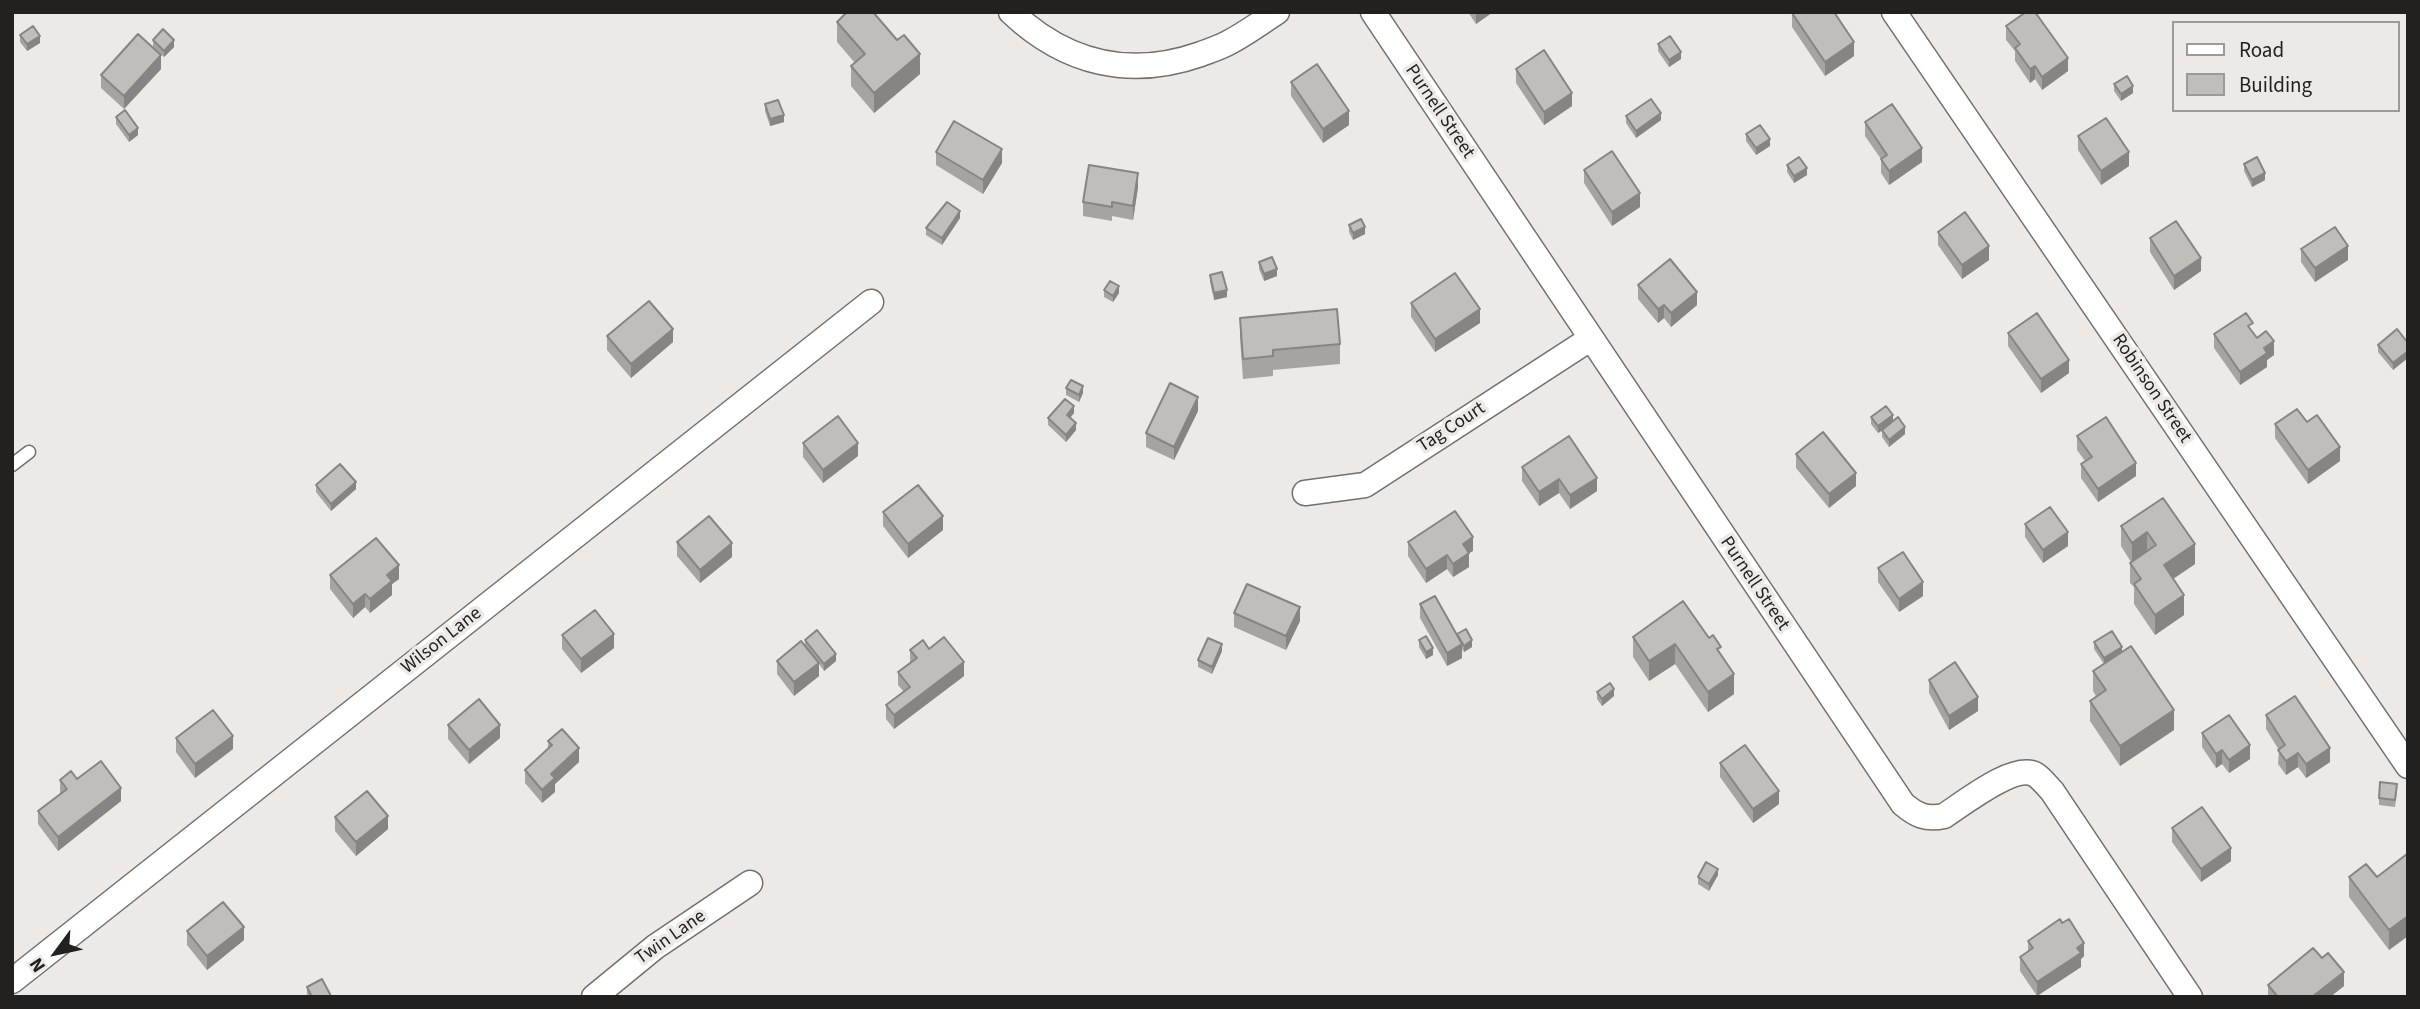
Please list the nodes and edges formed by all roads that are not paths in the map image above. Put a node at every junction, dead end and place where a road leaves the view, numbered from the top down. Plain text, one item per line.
1 (1011, 12) edge
2 (1277, 12) edge
3 (1373, 12) edge
4 (1894, 12) edge
5 (872, 302) dead end
6 (1590, 339) junction
7 (29, 452) dead end
8 (12, 465) edge
9 (1305, 493) dead end
10 (2408, 765) edge
11 (750, 883) dead end
12 (12, 981) edge
13 (594, 997) edge
14 (2190, 997) edge

1 - 2 street
3 - 6 street, Purnell Street
4 - 10 street, Robinson Street
5 - 12 street, Wilson Lane
6 - 9 street, Tag Court
6 - 14 street, Purnell Street
7 - 8 lane
11 - 13 street, Twin Lane

